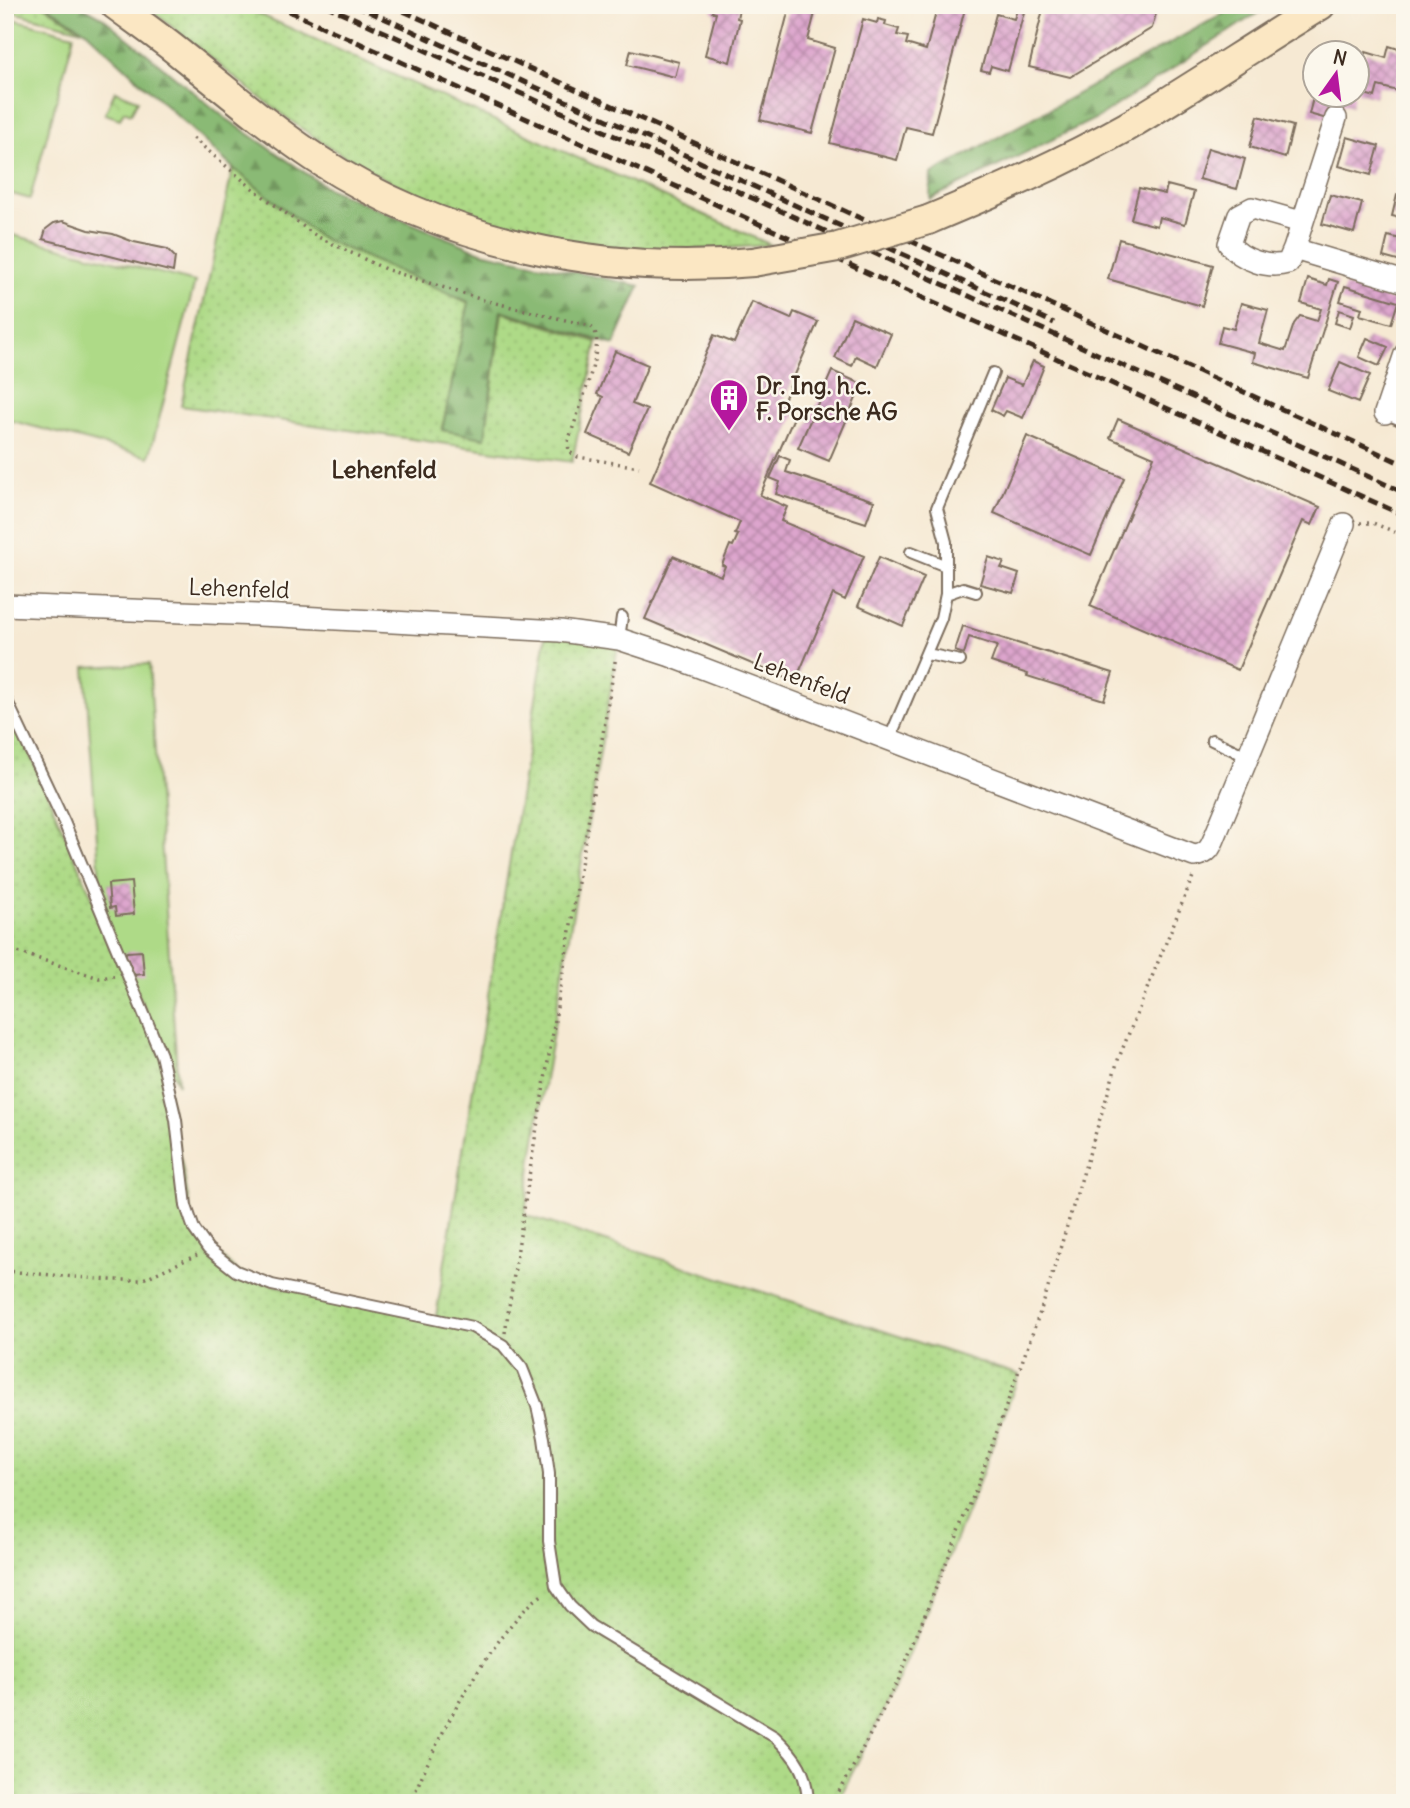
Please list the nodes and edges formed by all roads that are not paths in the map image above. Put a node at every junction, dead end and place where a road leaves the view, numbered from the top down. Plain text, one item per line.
1 (115, 5) edge
2 (1321, 5) edge
3 (1336, 118) dead end
4 (1301, 222) junction
5 (1294, 249) junction
6 (1405, 282) edge
7 (1405, 354) edge
8 (993, 373) dead end
9 (1395, 418) edge
10 (1344, 524) road end
11 (911, 552) dead end
12 (946, 566) junction
13 (976, 592) dead end
14 (946, 594) junction
15 (5, 605) edge
16 (622, 617) dead end
17 (619, 639) junction
18 (927, 654) junction
19 (960, 661) dead end
20 (5, 697) edge
21 (889, 740) junction
22 (1212, 740) dead end
23 (1248, 757) junction
24 (808, 1803) edge

1 - 2 main road, bridge
3 - 4 street
4 - 5 street
4 - 5 street
5 - 6 street
7 - 9 street
8 - 12 lane
10 - 23 street
11 - 12 lane
12 - 14 lane
13 - 14 lane
14 - 18 lane
15 - 17 street, Lehenfeld
16 - 17 lane
17 - 21 street, Lehenfeld
18 - 19 lane
18 - 21 lane
20 - 24 lane
21 - 23 street, Lehenfeld
22 - 23 lane

